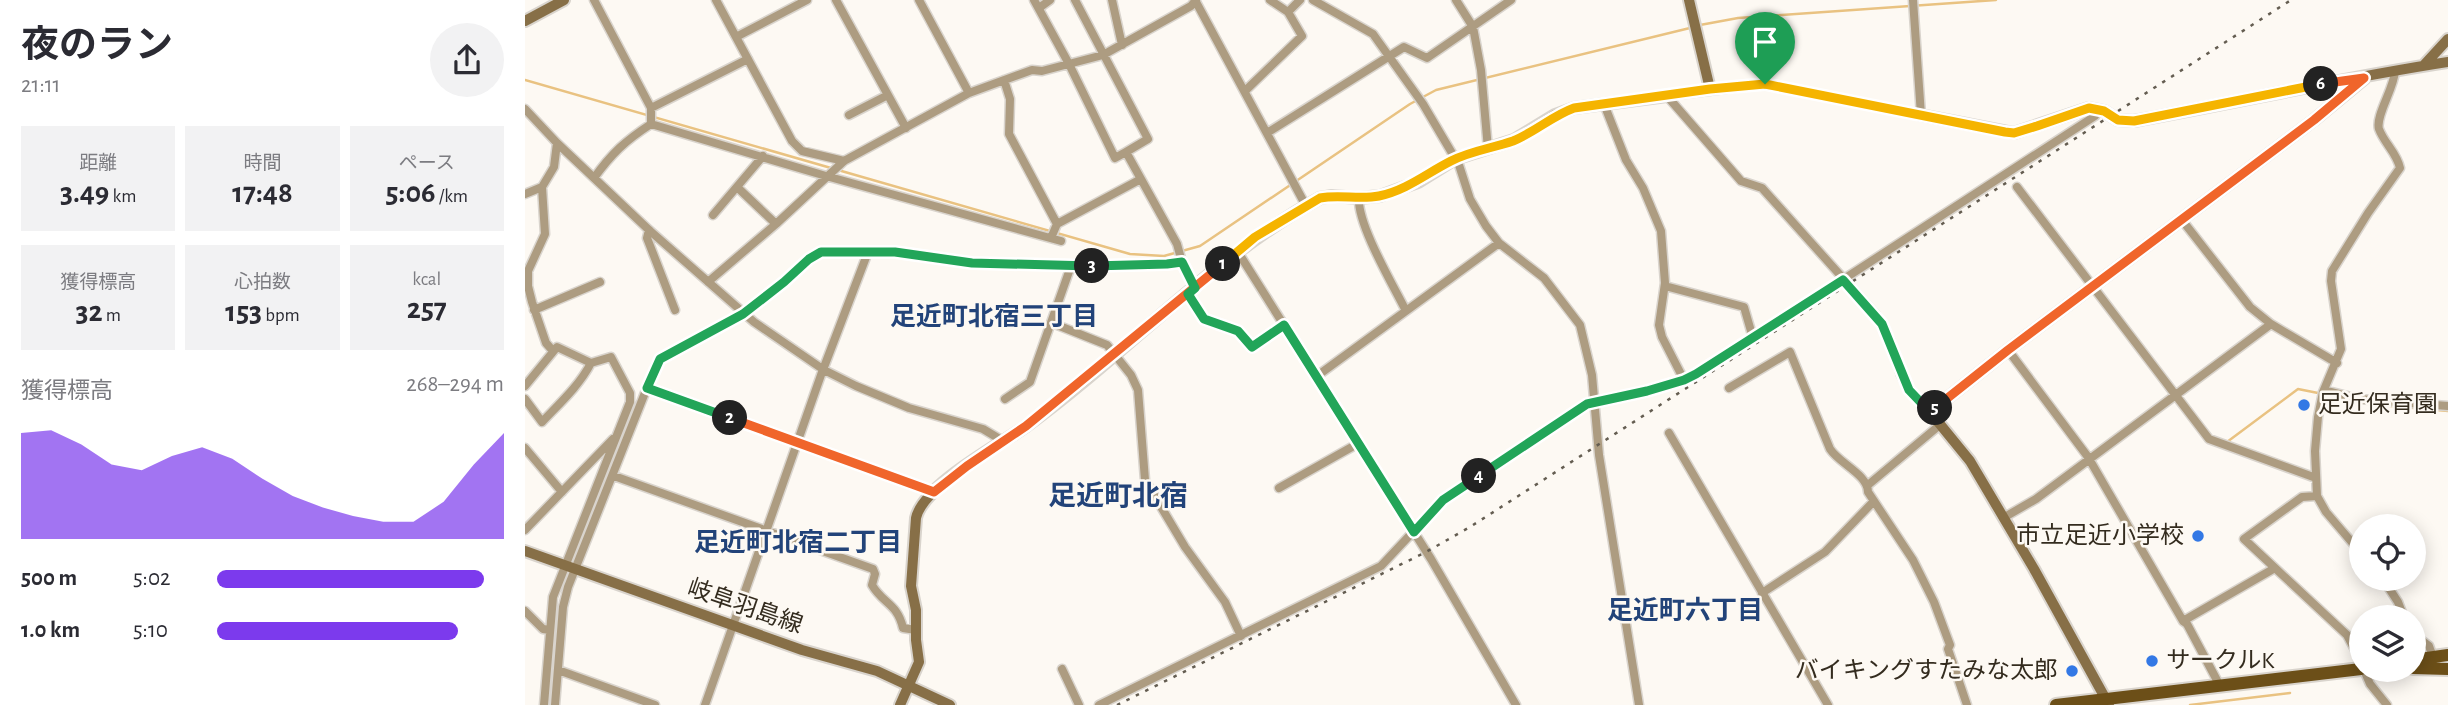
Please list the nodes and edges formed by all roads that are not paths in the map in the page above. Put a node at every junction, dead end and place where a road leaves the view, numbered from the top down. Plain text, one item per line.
1 (564, 0) edge
2 (594, 0) edge
3 (716, 0) edge
4 (807, 0) edge
5 (836, 0) edge
6 (919, 0) edge
7 (1050, 0) edge
8 (1075, 0) edge
9 (1112, 0) edge
10 (1196, 0) edge
11 (1270, 0) edge
12 (1300, 0) edge
13 (1314, 0) edge
14 (1456, 0) edge
15 (1511, 0) edge
16 (1689, 0) edge
17 (1037, 4) edge
18 (1913, 4) edge
19 (1288, 12) junction
20 (525, 20) edge
21 (1473, 27) junction
22 (736, 37) junction
23 (2448, 39) edge
24 (1122, 45) junction
25 (1103, 55) junction
26 (1388, 56) junction
27 (748, 58) junction
28 (2448, 62) edge
29 (1069, 64) junction
30 (2425, 64) junction
31 (2395, 71) junction
32 (2364, 78) junction
33 (1004, 80) junction
34 (1710, 89) junction
35 (1245, 91) junction
36 (969, 93) junction
37 (887, 95) junction
38 (1667, 96) junction
39 (1604, 104) junction
40 (651, 108) junction
41 (525, 109) edge
42 (2098, 109) junction
43 (849, 115) dead end
44 (1921, 115) junction
45 (651, 124) junction
46 (906, 128) junction
47 (1267, 133) junction
48 (557, 143) junction
49 (1488, 149) junction
50 (1126, 152) junction
51 (764, 156) junction
52 (1455, 159) junction
53 (844, 161) junction
54 (827, 176) junction
55 (594, 178) junction
56 (1141, 179) junction
57 (542, 187) junction
58 (737, 187) junction
59 (2017, 187) dead end
60 (525, 194) edge
61 (1359, 198) junction
62 (1306, 206) junction
63 (713, 215) dead end
64 (2182, 220) junction
65 (776, 224) junction
66 (1057, 224) junction
67 (649, 230) junction
68 (1051, 238) junction
69 (1061, 241) dead end
70 (1500, 243) junction
71 (868, 252) junction
72 (1238, 252) junction
73 (1182, 262) junction
74 (1071, 266) junction
75 (1843, 280) junction
76 (600, 282) dead end
77 (708, 282) junction
78 (1665, 286) junction
79 (2092, 287) junction
80 (1192, 291) junction
81 (530, 306) edge
82 (675, 310) dead end
83 (1406, 311) junction
84 (743, 314) junction
85 (1052, 323) junction
86 (2271, 324) junction
87 (1284, 325) junction
88 (1753, 338) junction
89 (2008, 350) junction
90 (553, 351) junction
91 (1116, 353) junction
92 (591, 363) junction
93 (2337, 363) junction
94 (824, 370) junction
95 (1317, 376) junction
96 (1684, 380) junction
97 (525, 386) edge
98 (647, 388) junction
99 (1729, 388) dead end
100 (2324, 390) junction
101 (2175, 396) junction
102 (525, 399) edge
103 (1005, 399) dead end
104 (1596, 402) junction
105 (2448, 406) edge
106 (1930, 412) junction
107 (1941, 424) junction
108 (1668, 433) dead end
109 (618, 435) junction
110 (1003, 441) junction
111 (799, 443) junction
112 (1359, 443) junction
113 (525, 448) edge
114 (2090, 461) junction
115 (614, 476) junction
116 (2316, 478) junction
117 (1868, 485) junction
118 (1279, 488) dead end
119 (562, 492) junction
120 (934, 492) junction
121 (2317, 496) junction
122 (1874, 500) junction
123 (2003, 518) junction
124 (525, 530) edge
125 (768, 531) junction
126 (1414, 532) junction
127 (2349, 539) edge
128 (525, 551) edge
129 (565, 565) junction
130 (2275, 568) junction
131 (576, 570) junction
132 (1762, 593) junction
133 (525, 611) edge
134 (2183, 621) junction
135 (734, 626) junction
136 (551, 630) junction
137 (916, 630) junction
138 (1241, 636) junction
139 (2349, 639) edge
140 (2426, 644) edge
141 (2448, 655) edge
142 (2433, 657) junction
143 (2426, 658) edge
144 (1062, 668) dead end
145 (2426, 668) edge
146 (2448, 669) edge
147 (558, 670) junction
148 (2349, 671) edge
149 (2370, 682) edge
150 (908, 684) junction
151 (2220, 686) junction
152 (2108, 702) edge
153 (544, 705) edge
154 (555, 705) edge
155 (656, 705) edge
156 (705, 705) edge
157 (900, 705) edge
158 (950, 705) edge
159 (1079, 705) edge
160 (1099, 705) edge
161 (1516, 705) edge
162 (1639, 705) edge
163 (1828, 705) edge
164 (1967, 705) edge
165 (2056, 705) edge
166 (2387, 705) edge

1 - 20 street
2 - 40 street
3 - 22 street
4 - 22 street
5 - 37 street
6 - 36 street
7 - 17 street
8 - 25 street
9 - 24 street
10 - 24 street
10 - 35 street
11 - 19 street
12 - 19 street
13 - 26 street
14 - 21 street
15 - 21 street
16 - 34 street
17 - 29 street
18 - 44 street
19 - 35 street
21 - 26 street
21 - 49 street
22 - 27 street
23 - 30 street
24 - 25 street
25 - 29 street
25 - 50 street
26 - 47 street
26 - 52 street
27 - 40 street
27 - 53 street
28 - 30 street
29 - 33 street
29 - 50 street
30 - 31 street
31 - 32 street
31 - 93 street
32 - 42 street
32 - 64 street
33 - 36 street
33 - 66 street
34 - 38 street
34 - 44 street
35 - 47 street
36 - 46 street
37 - 43 street
37 - 46 street
38 - 39 street
38 - 75 street
39 - 49 street
39 - 78 street
40 - 45 street
41 - 48 street
42 - 44 street
42 - 75 street
45 - 51 street
45 - 55 street
46 - 53 street
47 - 62 street
48 - 55 street
48 - 57 street
49 - 52 street
50 - 56 street
51 - 54 street
51 - 58 street
52 - 61 street
52 - 70 street
53 - 54 street
54 - 65 street
54 - 68 street
55 - 67 street
56 - 66 street
56 - 73 street
57 - 60 street
57 - 81 street
58 - 63 street
58 - 65 street
59 - 79 street
61 - 62 street
61 - 83 street
62 - 72 street
64 - 79 street
64 - 86 street
65 - 77 street
66 - 68 street
67 - 77 street
67 - 82 street
68 - 69 street
70 - 83 street
70 - 104 street
71 - 74 street
71 - 84 street
71 - 94 street
72 - 80 street
72 - 87 street
73 - 74 street
73 - 80 street
74 - 85 street
75 - 88 street
75 - 106 street
76 - 81 street
77 - 84 street
78 - 88 street
78 - 96 street
79 - 89 street
79 - 101 street
80 - 87 street
80 - 91 street
81 - 90 street
83 - 95 street
84 - 94 street
84 - 98 street
85 - 91 street
85 - 103 street
86 - 93 street
86 - 101 street
87 - 95 street
88 - 96 street
89 - 106 street
89 - 114 street
90 - 92 street
90 - 97 street
91 - 110 street
91 - 138 street
92 - 102 street
92 - 109 street
93 - 100 street
94 - 110 street
94 - 111 street
95 - 112 street
96 - 104 street
98 - 111 street
98 - 115 street
99 - 117 street
100 - 105 street
100 - 116 street
101 - 114 street
101 - 116 street
104 - 126 street
104 - 162 street
106 - 107 street
107 - 117 street
107 - 123 street
108 - 132 street
109 - 119 street
109 - 129 street
110 - 120 street
111 - 120 street
111 - 125 street
112 - 118 street
112 - 126 street
113 - 119 street
114 - 123 street
114 - 134 street
115 - 125 street
115 - 131 street
116 - 121 street
117 - 122 street
119 - 124 street
120 - 137 street
121 - 127 street
121 - 130 street
122 - 132 street
122 - 164 street
123 - 152 street
125 - 135 street
125 - 137 street
126 - 138 street
126 - 161 street
128 - 129 street, 岐阜羽島線
129 - 131 street, 岐阜羽島線
129 - 136 street
130 - 134 street
130 - 139 street
131 - 135 street, 岐阜羽島線
131 - 147 street
132 - 163 street
133 - 136 street
134 - 151 street
135 - 150 street, 岐阜羽島線
135 - 156 street
136 - 153 street
137 - 150 street
138 - 160 street
140 - 142 street
141 - 142 main road
142 - 143 main road
144 - 159 street
145 - 146 main road
147 - 154 street
147 - 155 street
148 - 151 main road
149 - 166 street
150 - 157 street
150 - 158 street, 岐阜羽島線
151 - 152 main road
152 - 165 main road

